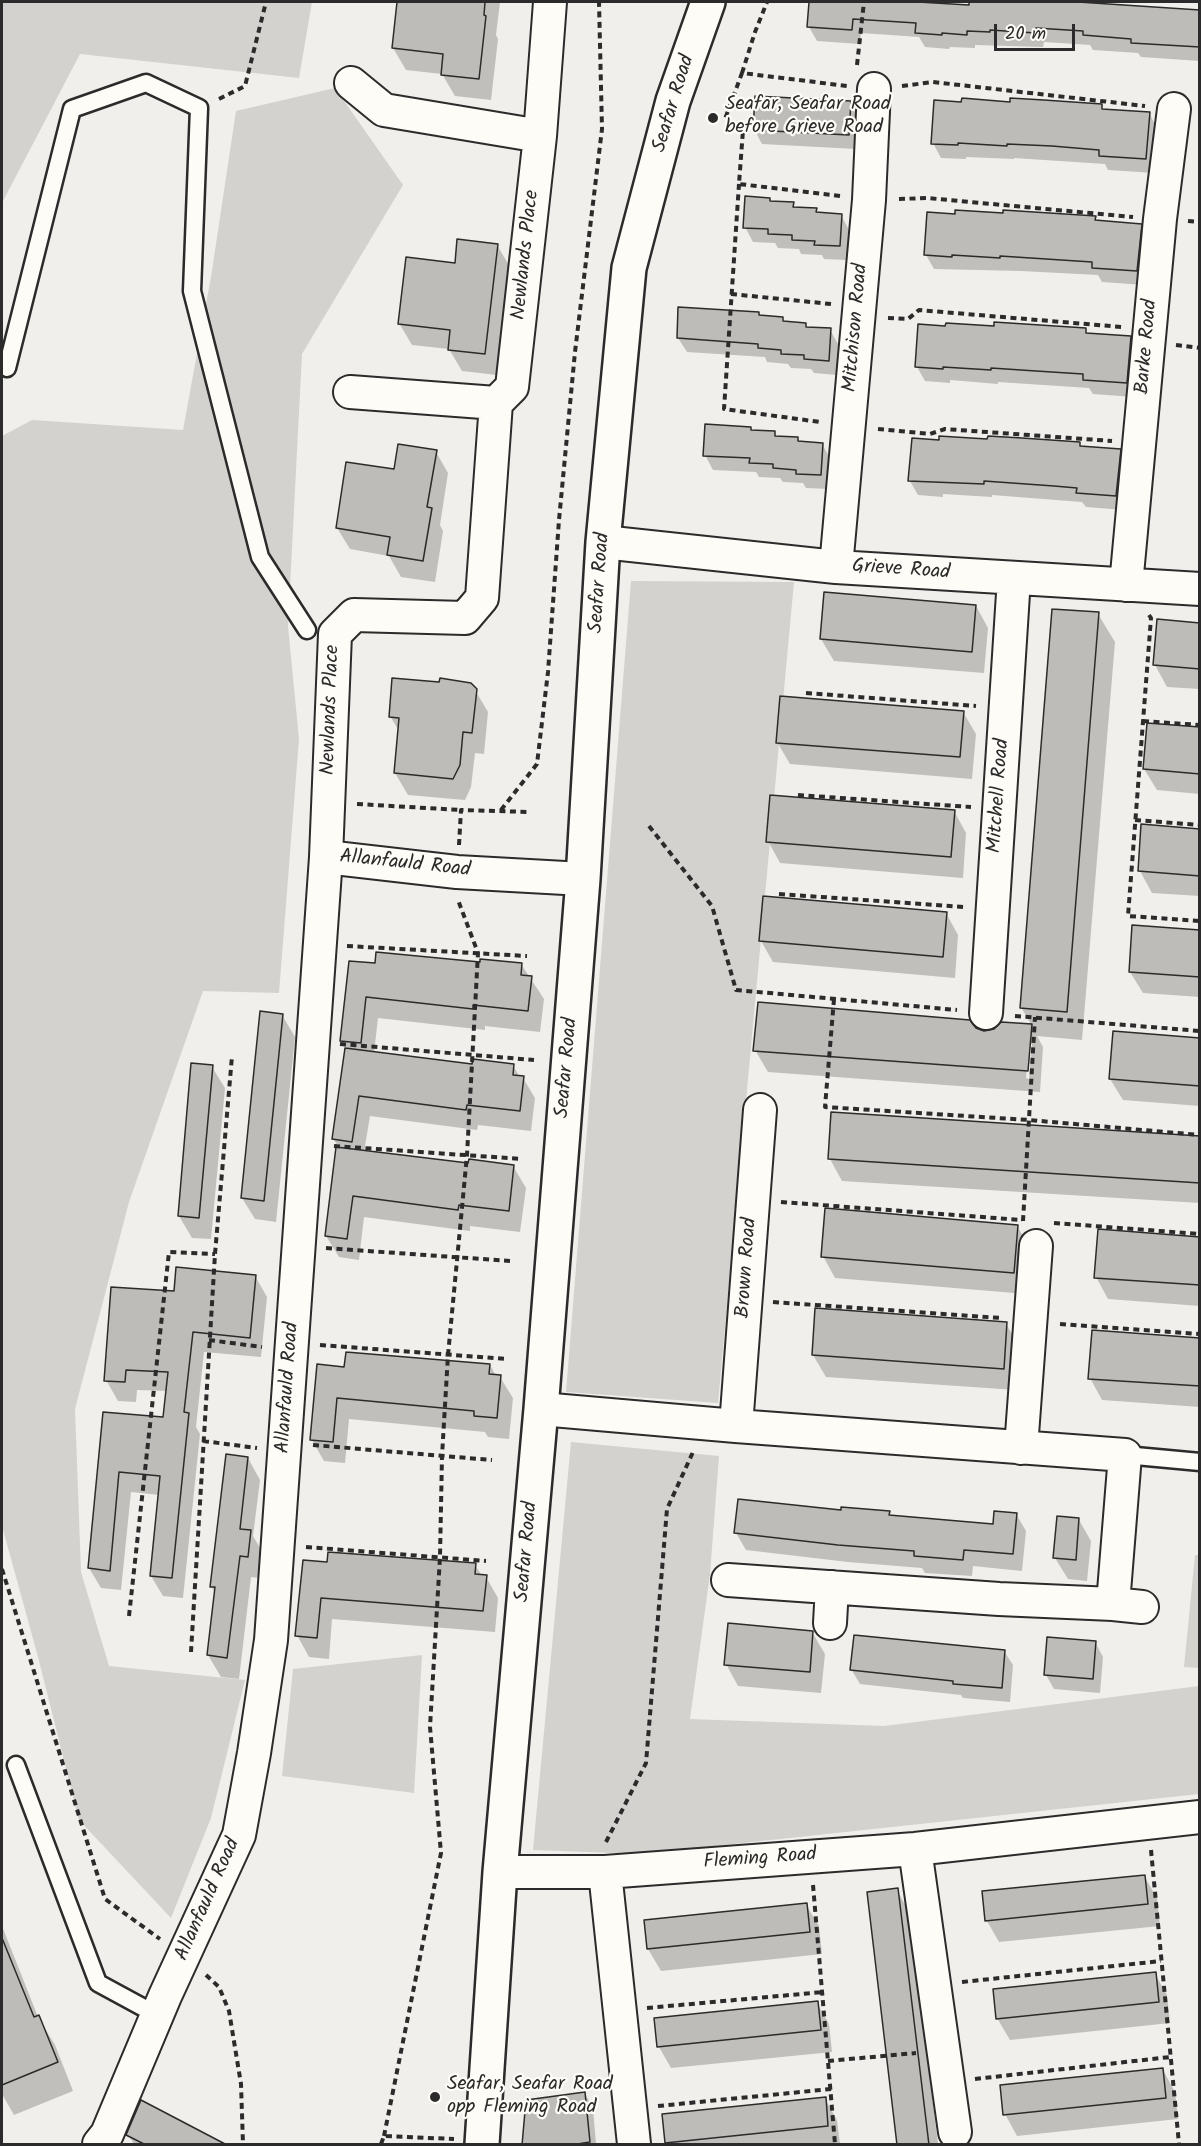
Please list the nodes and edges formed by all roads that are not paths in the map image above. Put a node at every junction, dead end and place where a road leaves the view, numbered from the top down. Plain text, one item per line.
1 (550, 2) edge
2 (708, 2) edge
3 (351, 83) dead end
4 (865, 83) road end
5 (1174, 109) dead end
6 (540, 136) junction
7 (7, 368) dead end
8 (350, 392) dead end
9 (496, 403) junction
10 (603, 542) junction
11 (836, 567) junction
12 (1014, 578) junction
13 (1126, 585) junction
14 (1200, 589) edge
15 (307, 630) dead end
16 (326, 857) junction
17 (583, 879) junction
18 (987, 1013) road end
19 (760, 1110) dead end
20 (1035, 1227) road end
21 (541, 1409) junction
22 (721, 1425) junction
23 (1022, 1448) junction
24 (1125, 1455) junction
25 (1200, 1462) edge
26 (728, 1580) dead end
27 (832, 1587) junction
28 (830, 1623) dead end
29 (16, 1765) dead end
30 (1200, 1817) edge
31 (915, 1849) junction
32 (500, 1872) junction
33 (598, 1872) junction
34 (157, 2015) junction
35 (955, 2132) dead end
36 (482, 2142) edge
37 (99, 2145) edge
38 (634, 2145) edge

1 - 6 street, Newlands Place
2 - 10 street, Seafar Road
3 - 6 street
4 - 11 street, Mitchison Road
5 - 13 street, Barke Road
6 - 9 street, Newlands Place
7 - 15 lane
8 - 9 street
9 - 16 street, Newlands Place
10 - 11 street, Grieve Road
10 - 17 street, Seafar Road
11 - 12 street, Grieve Road
12 - 13 street, Grieve Road
12 - 18 street, Mitchell Road
13 - 14 street, Grieve Road
16 - 17 street, Allanfauld Road
16 - 34 street, Allanfauld Road
17 - 21 street, Seafar Road
19 - 22 street, Brown Road
20 - 23 street
21 - 22 street
21 - 32 street, Seafar Road
22 - 23 street
23 - 24 street
24 - 25 lane
24 - 27 street
26 - 27 street
27 - 28 street
29 - 34 lane
30 - 31 street, Fleming Road
31 - 33 street, Fleming Road
31 - 35 street
32 - 33 street, Fleming Road
32 - 36 street, Seafar Road
33 - 38 street
34 - 37 street, Allanfauld Road

